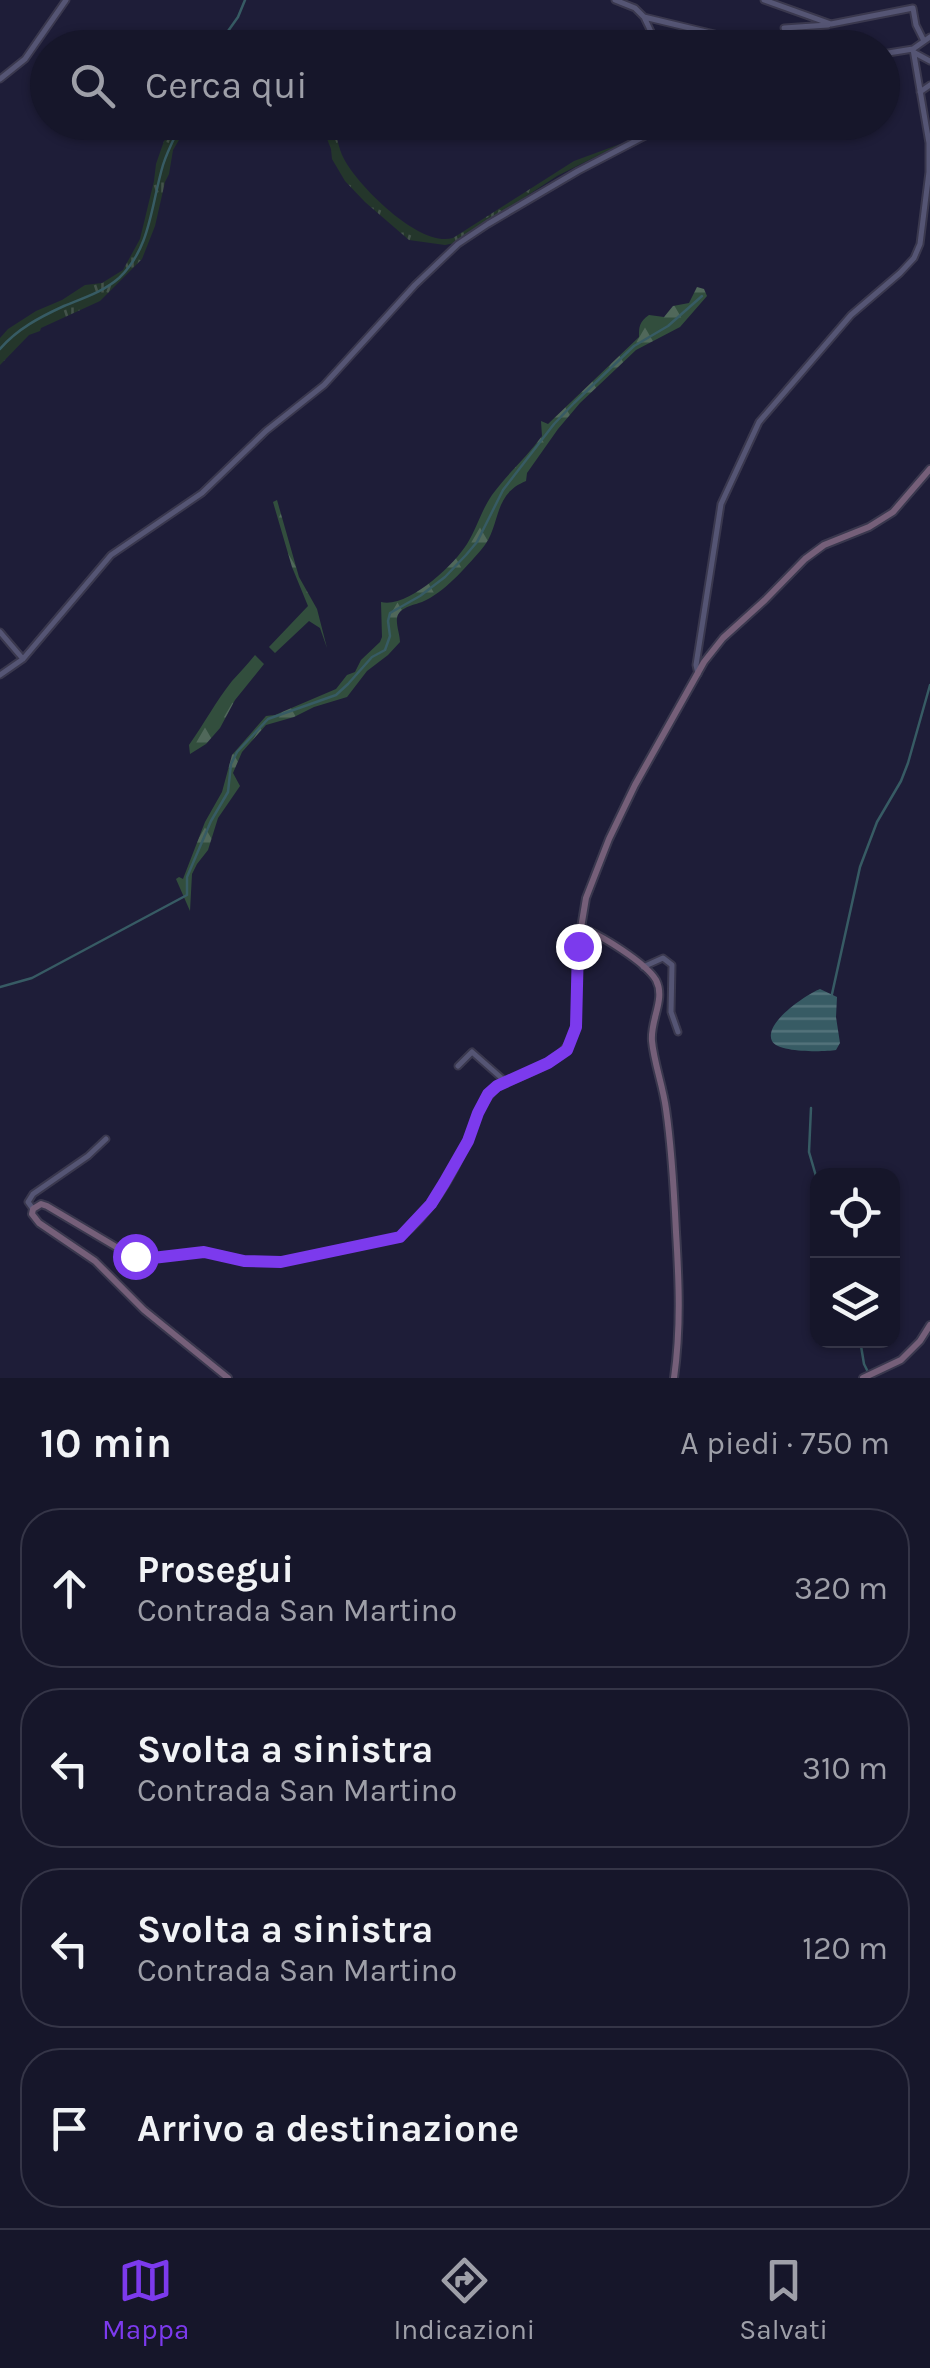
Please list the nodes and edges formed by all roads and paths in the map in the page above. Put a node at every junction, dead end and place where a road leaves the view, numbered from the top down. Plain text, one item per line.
1 (66, 0) edge
2 (615, 0) edge
3 (764, 0) edge
4 (644, 17) junction
5 (831, 24) junction
6 (784, 28) dead end
7 (46, 30) edge
8 (649, 30) edge
9 (693, 30) edge
10 (927, 39) edge
11 (914, 51) junction
12 (900, 52) edge
13 (30, 53) edge
14 (930, 60) edge
15 (0, 79) edge
16 (930, 85) edge
17 (920, 92) junction
18 (637, 140) edge
19 (930, 172) edge
20 (930, 469) edge
21 (0, 632) edge
22 (23, 659) junction
23 (698, 674) junction
24 (0, 675) edge
25 (580, 928) junction
26 (643, 967) junction
27 (678, 1032) dead end
28 (458, 1066) dead end
29 (506, 1082) junction
30 (106, 1138) dead end
31 (32, 1209) junction
32 (930, 1325) edge
33 (867, 1375) edge
34 (228, 1378) edge
35 (674, 1378) edge

1 - 7 street
2 - 4 street
3 - 5 street
4 - 8 street
4 - 9 street
5 - 6 street
5 - 10 street
10 - 11 street
11 - 12 street
11 - 14 street
11 - 17 street
13 - 15 street
16 - 17 street
17 - 19 street
18 - 22 street
19 - 23 street
20 - 23 main road
21 - 22 street
22 - 24 street
23 - 25 main road
25 - 26 main road
25 - 29 main road
26 - 27 street
26 - 35 main road
28 - 29 street
29 - 31 main road
30 - 31 street
31 - 34 main road
32 - 33 main road

